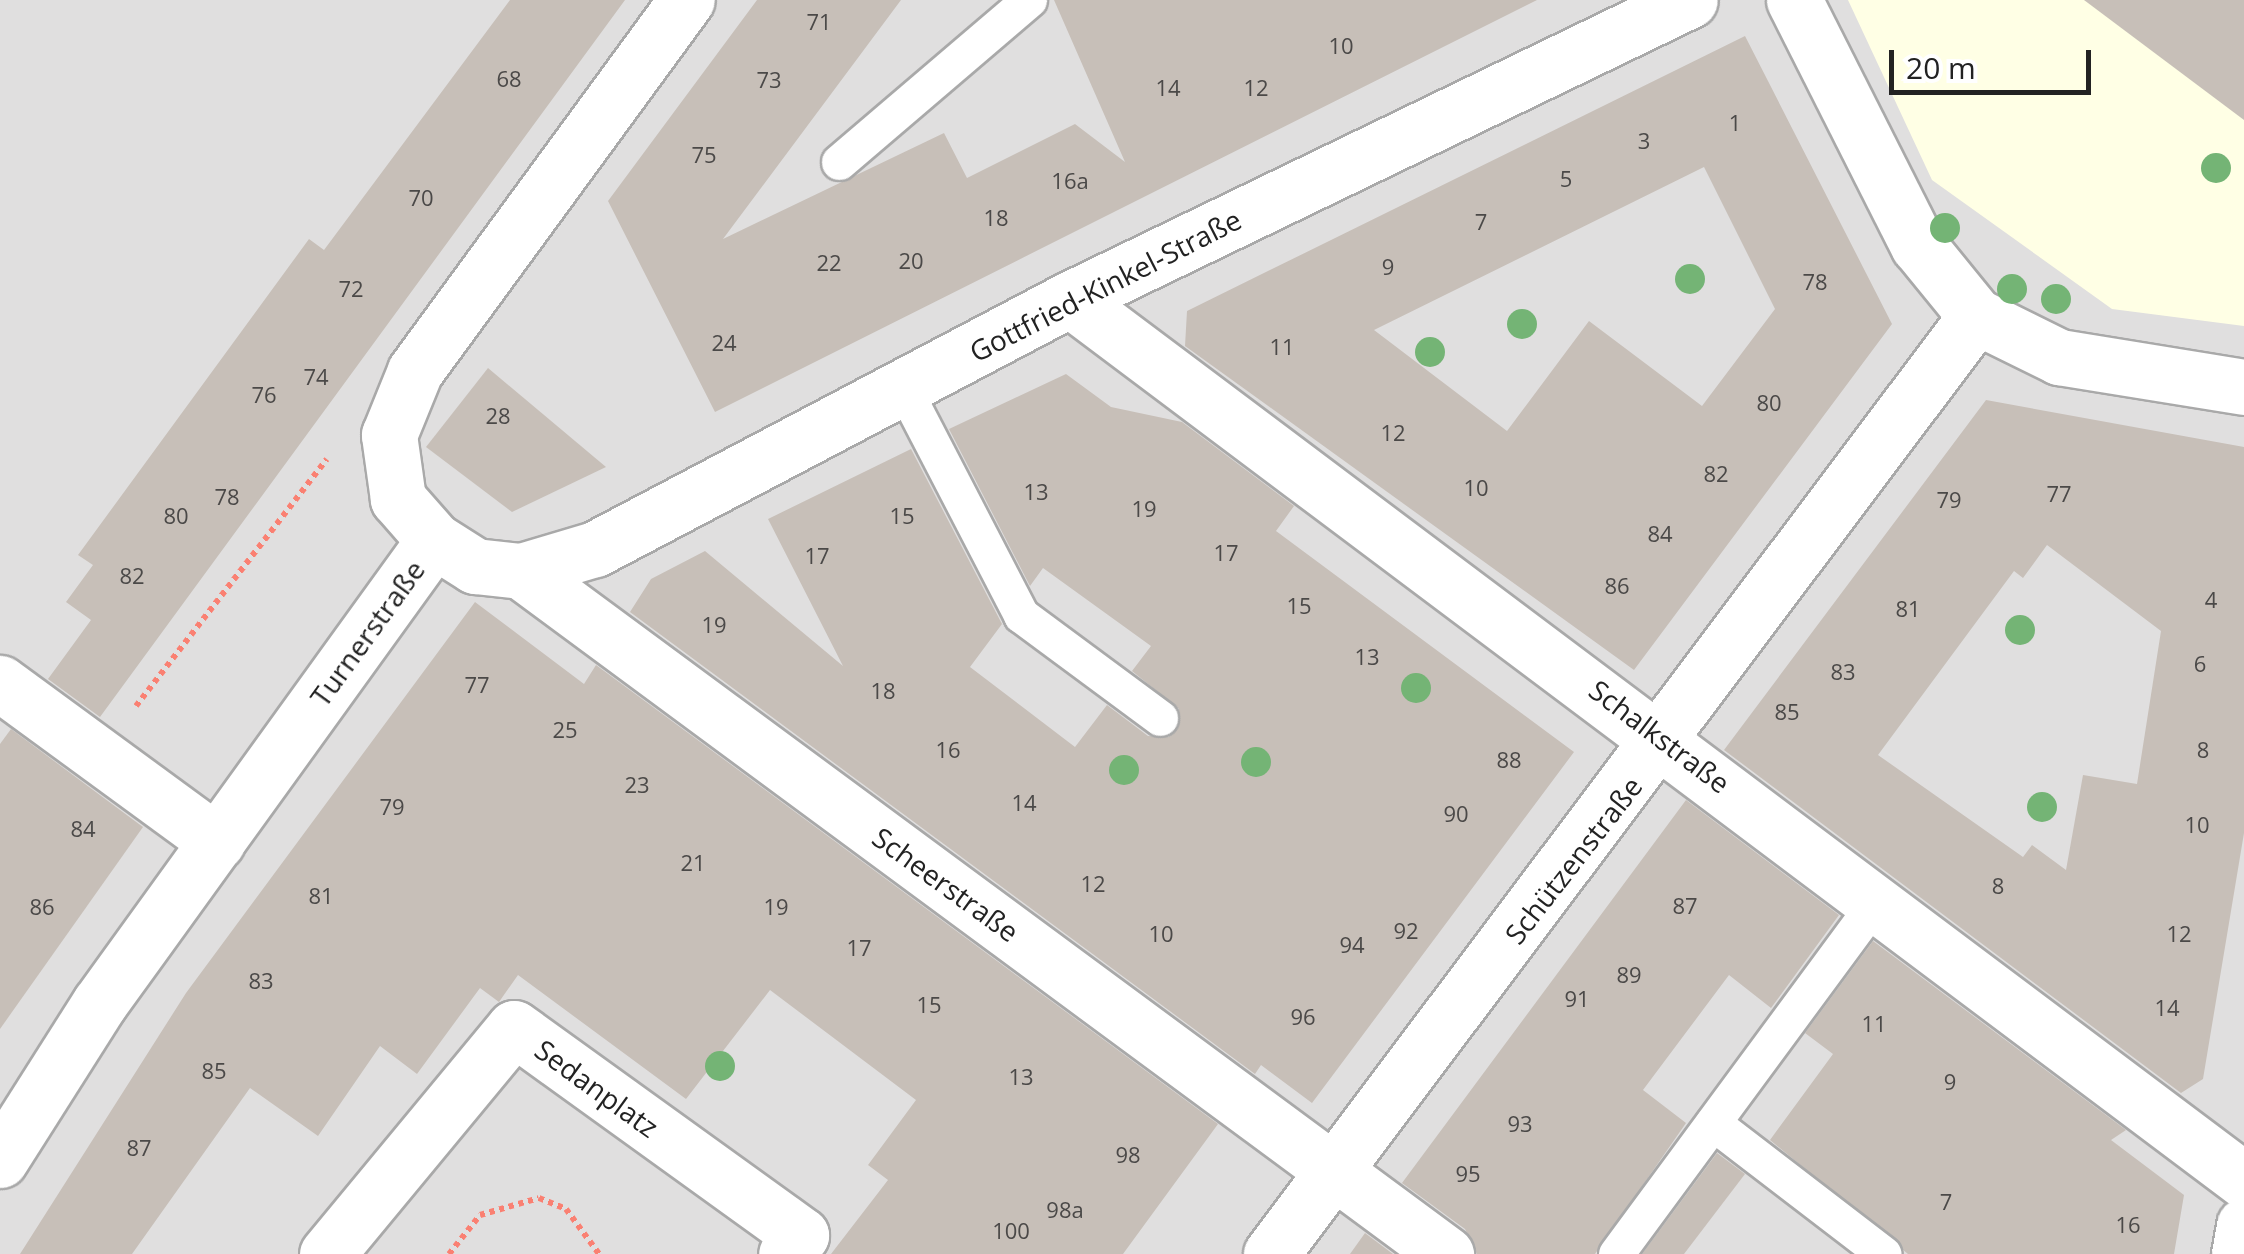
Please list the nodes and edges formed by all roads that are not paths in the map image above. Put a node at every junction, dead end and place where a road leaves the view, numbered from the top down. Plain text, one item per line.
1 (687, 0) edge
2 (1028, 0) edge
3 (1690, 0) edge
4 (1794, 0) edge
5 (838, 162) dead end
6 (1070, 300) junction
7 (1976, 316) junction
8 (903, 387) junction
9 (2244, 387) edge
10 (434, 540) junction
11 (521, 571) junction
12 (0, 684) edge
13 (1160, 718) dead end
14 (1665, 739) junction
15 (217, 842) junction
16 (1877, 900) junction
17 (1712, 1124) junction
18 (0, 1160) edge
19 (1334, 1171) junction
20 (2244, 1180) edge
21 (2244, 1225) edge
22 (327, 1254) edge
23 (786, 1254) edge
24 (1271, 1254) edge
25 (1446, 1254) edge
26 (1616, 1254) edge
27 (1884, 1254) edge
28 (2238, 1254) edge

1 - 10 street, Turnerstraße
2 - 5 lane
3 - 6 street, Gottfried-Kinkel-Straße
4 - 7 street
6 - 8 street, Gottfried-Kinkel-Straße
6 - 14 street, Schalkstraße
7 - 9 street
7 - 14 street, Schützenstraße
8 - 11 street, Gottfried-Kinkel-Straße
8 - 13 lane
10 - 11 street, Scheerstraße
10 - 15 street, Turnerstraße
11 - 19 street, Scheerstraße
12 - 15 street
14 - 16 street, Schalkstraße
14 - 19 street, Schützenstraße
15 - 18 street, Turnerstraße
16 - 17 lane
16 - 20 street, Schalkstraße
17 - 26 lane
17 - 27 lane
19 - 24 street, Schützenstraße
19 - 25 street, Scheerstraße
21 - 28 street
22 - 23 street, Sedanplatz

